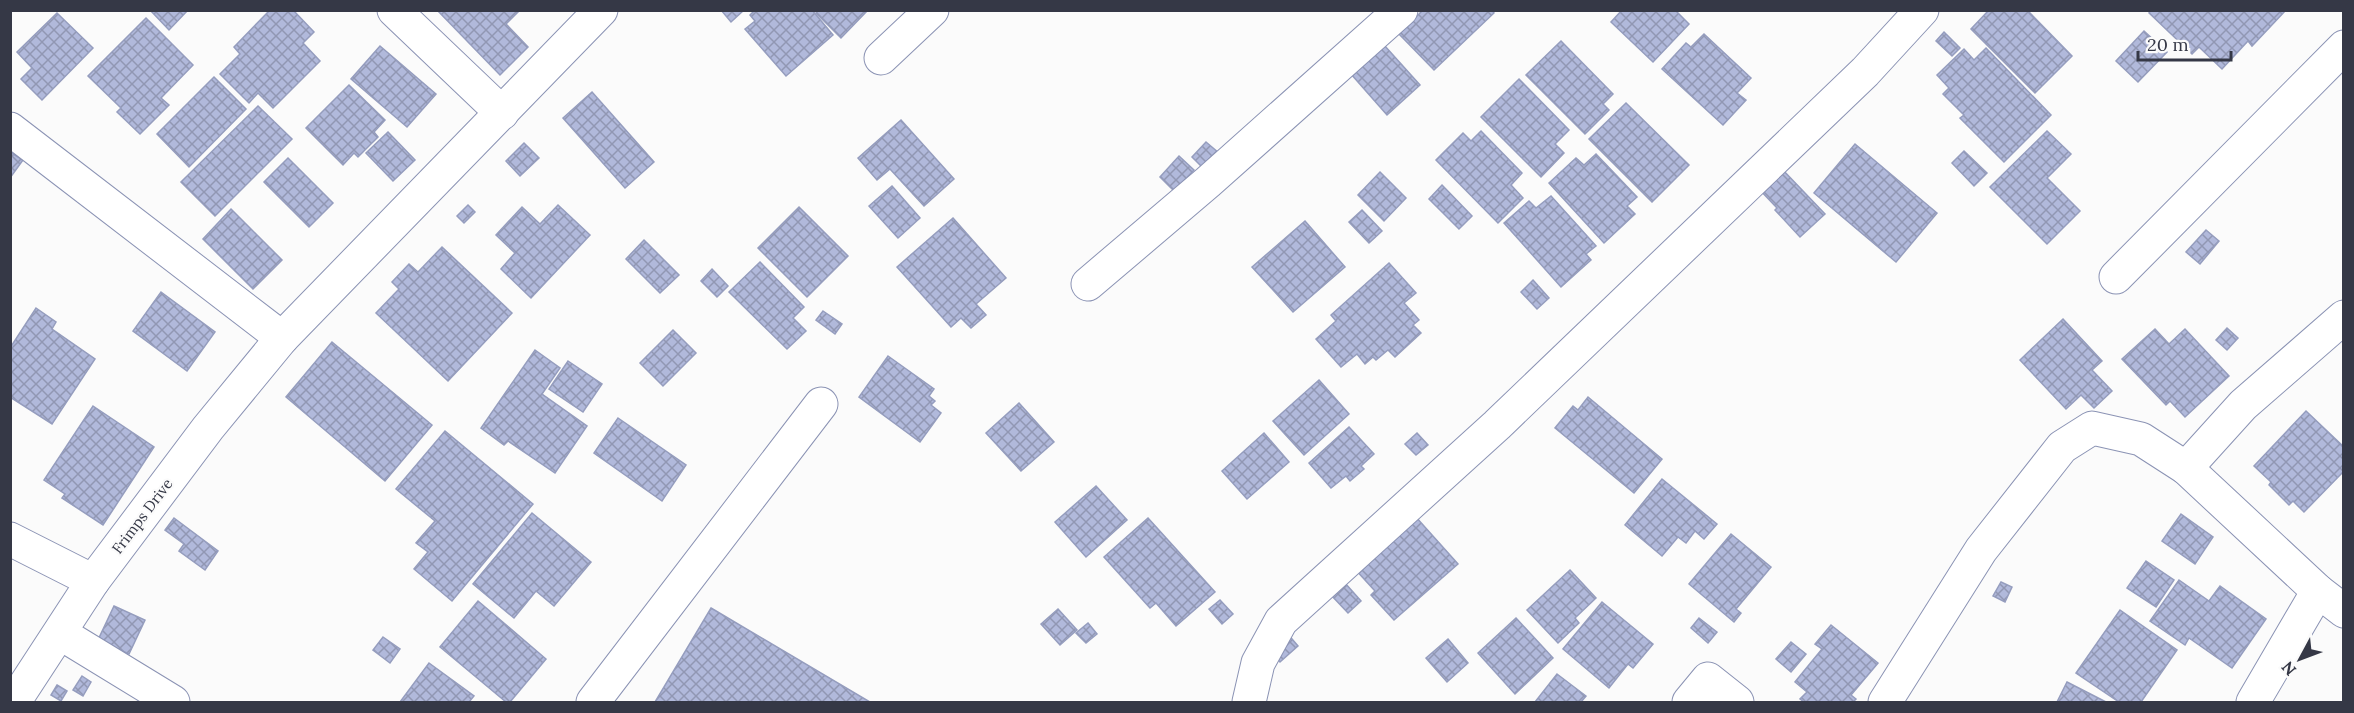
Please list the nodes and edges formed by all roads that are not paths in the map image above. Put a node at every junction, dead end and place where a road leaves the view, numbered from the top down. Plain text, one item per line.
1 (394, 10) edge
2 (601, 10) edge
3 (932, 10) edge
4 (1401, 10) edge
5 (1922, 10) edge
6 (2343, 47) edge
7 (881, 58) dead end
8 (502, 113) junction
9 (10, 129) edge
10 (2116, 277) dead end
11 (1088, 284) dead end
12 (2343, 317) edge
13 (282, 338) junction
14 (820, 404) dead end
15 (2186, 468) junction
16 (10, 539) edge
17 (93, 581) junction
18 (2318, 591) junction
19 (2343, 611) edge
20 (60, 633) junction
21 (14, 702) edge
22 (173, 702) edge
23 (593, 702) edge
24 (1249, 702) edge
25 (1689, 702) edge
26 (1737, 702) edge
27 (1885, 702) edge
28 (2253, 702) edge

1 - 8 street
2 - 8 street, Frimps Drive
3 - 7 street
4 - 11 street
5 - 24 street
6 - 10 street
8 - 13 street, Frimps Drive
9 - 13 street
12 - 15 street
13 - 17 street, Frimps Drive
14 - 23 street
15 - 18 street
15 - 27 street
16 - 17 street
17 - 20 street, Frimps Drive
18 - 19 street
18 - 28 street
20 - 21 street, Frimps Drive
20 - 22 street
25 - 26 street

